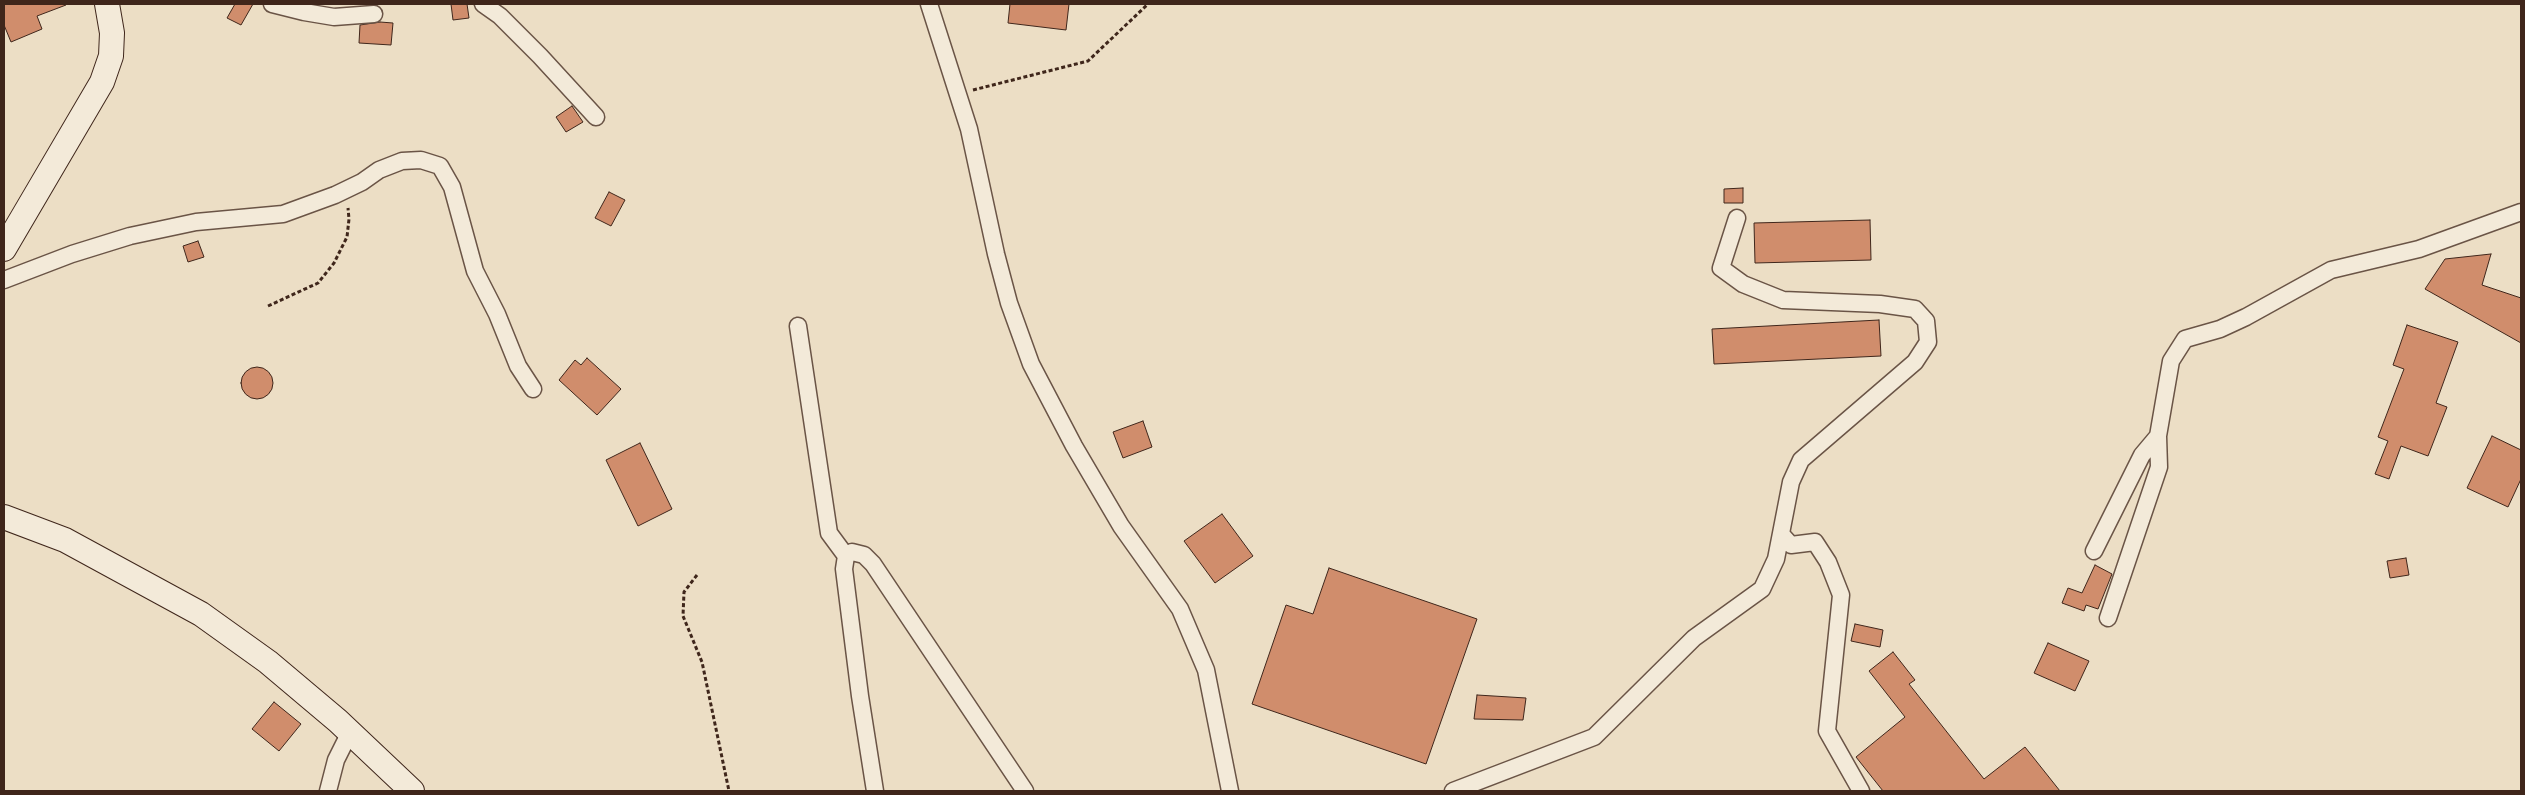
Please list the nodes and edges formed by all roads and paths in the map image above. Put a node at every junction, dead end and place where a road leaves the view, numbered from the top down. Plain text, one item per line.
1 (107, 4) edge
2 (272, 4) edge
3 (483, 4) edge
4 (929, 4) edge
5 (1148, 4) edge
6 (374, 14) dead end
7 (958, 94) junction
8 (596, 117) dead end
9 (345, 190) junction
10 (2521, 212) edge
11 (1737, 218) dead end
12 (4, 249) edge
13 (4, 280) edge
14 (268, 306) dead end
15 (798, 326) dead end
16 (533, 389) dead end
17 (2158, 436) junction
18 (4, 517) edge
19 (1782, 535) junction
20 (2094, 551) dead end
21 (846, 556) junction
22 (697, 575) dead end
23 (2108, 618) dead end
24 (350, 732) junction
25 (328, 791) edge
26 (412, 791) edge
27 (729, 791) edge
28 (875, 791) edge
29 (1025, 791) edge
30 (1230, 791) edge
31 (1453, 791) edge
32 (1861, 791) edge

1 - 12 street
2 - 6 street
3 - 8 street
4 - 7 street
5 - 7 path
7 - 30 street
9 - 13 street
9 - 14 path
9 - 16 street
10 - 17 street
11 - 19 street
15 - 21 street
17 - 20 street
17 - 23 street
18 - 24 street
19 - 31 street
19 - 32 street
21 - 28 street
21 - 29 street
22 - 27 path
24 - 25 street
24 - 26 street

